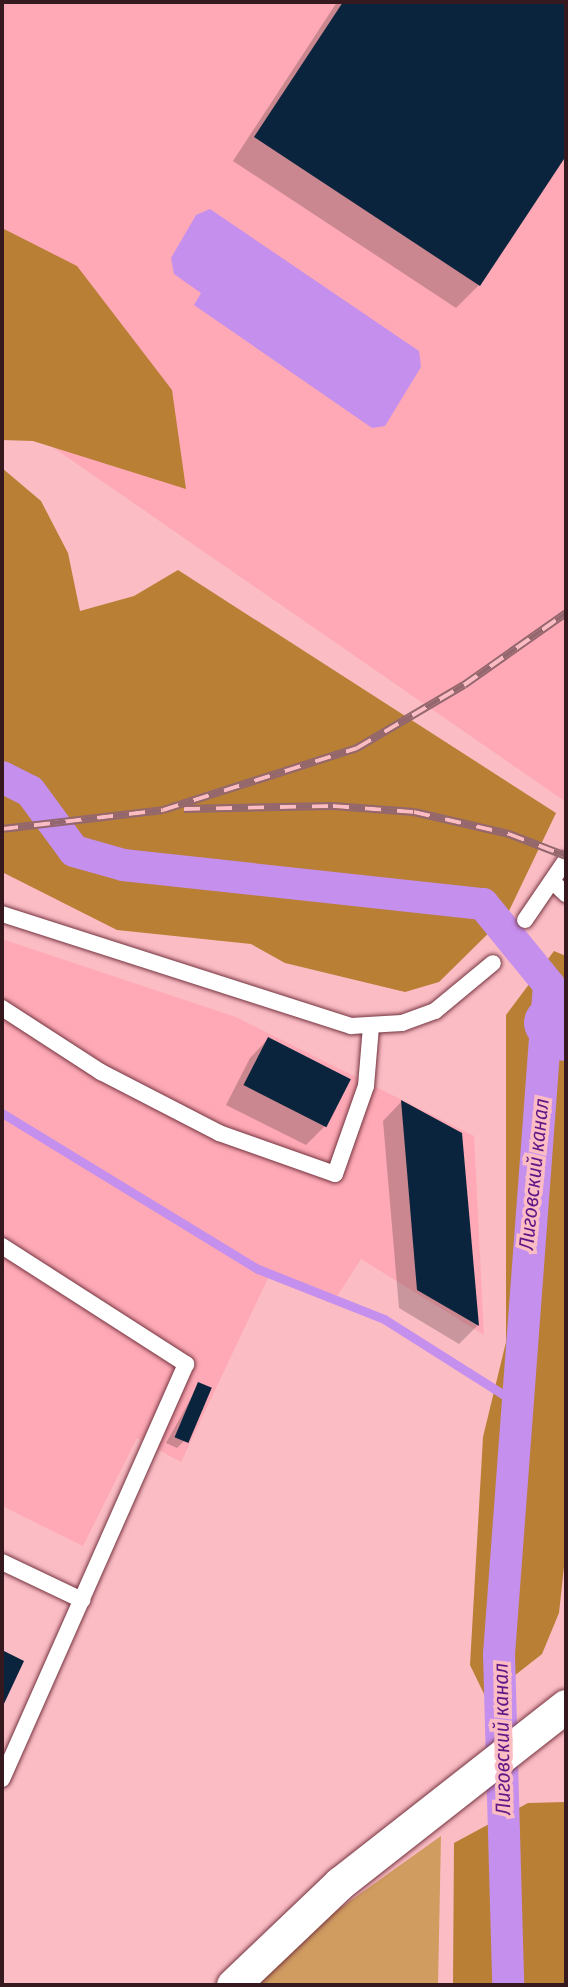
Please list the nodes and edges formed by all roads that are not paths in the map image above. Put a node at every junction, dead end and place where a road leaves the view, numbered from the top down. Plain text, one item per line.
1 (566, 860) edge
2 (553, 881) junction
3 (566, 894) edge
4 (2, 914) edge
5 (525, 920) dead end
6 (493, 962) dead end
7 (2, 1008) edge
8 (371, 1026) junction
9 (2, 1246) edge
10 (2, 1562) edge
11 (82, 1600) junction
12 (554, 1716) edge
13 (2, 1779) edge
14 (233, 1985) edge

1 - 2 lane
2 - 3 lane
2 - 5 lane
4 - 8 lane
6 - 8 lane
7 - 8 lane
9 - 11 lane
10 - 11 lane
11 - 13 lane
12 - 14 street

